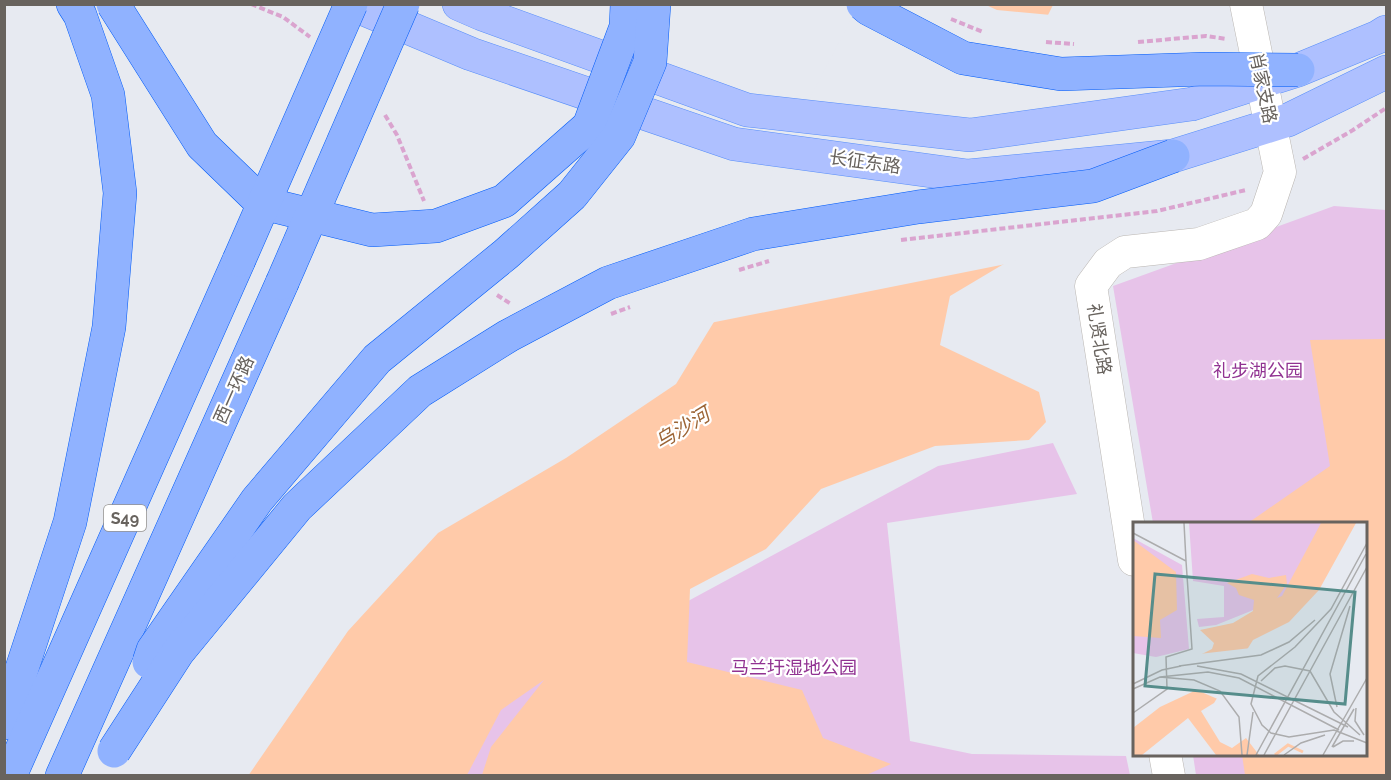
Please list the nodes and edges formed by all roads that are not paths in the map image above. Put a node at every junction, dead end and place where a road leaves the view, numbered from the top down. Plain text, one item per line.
1 (74, 4) edge
2 (113, 4) edge
3 (351, 4) edge
4 (403, 4) edge
5 (459, 4) edge
6 (627, 4) edge
7 (654, 4) edge
8 (863, 4) edge
9 (1246, 4) edge
10 (1386, 32) edge
11 (1299, 70) junction
12 (1386, 72) edge
13 (1262, 82) junction
14 (1270, 125) junction
15 (1173, 156) junction
16 (1280, 172) joint
17 (1133, 554) edge
18 (4, 723) edge
19 (1165, 756) edge
20 (109, 764) edge
21 (10, 776) edge
22 (62, 776) edge
23 (1169, 776) edge

1 - 18 highway
2 - 6 highway, bridge
3 - 15 main road, 长征东路, bridge
3 - 21 highway, S49, bridge
4 - 22 highway, 西一环路 / S49, bridge
5 - 13 main road, 长征东路
7 - 20 highway, bridge
8 - 11 highway, bridge
9 - 13 street, 肖家支路
10 - 11 main road, 长征东路
11 - 13 main road, 长征东路
12 - 14 main road, 长征东路
13 - 14 street, 肖家支路
14 - 15 main road, 长征东路
14 - 16 street, 肖家支路
15 - 20 highway, bridge
16 - 17 street, 礼贤北路
19 - 23 street

